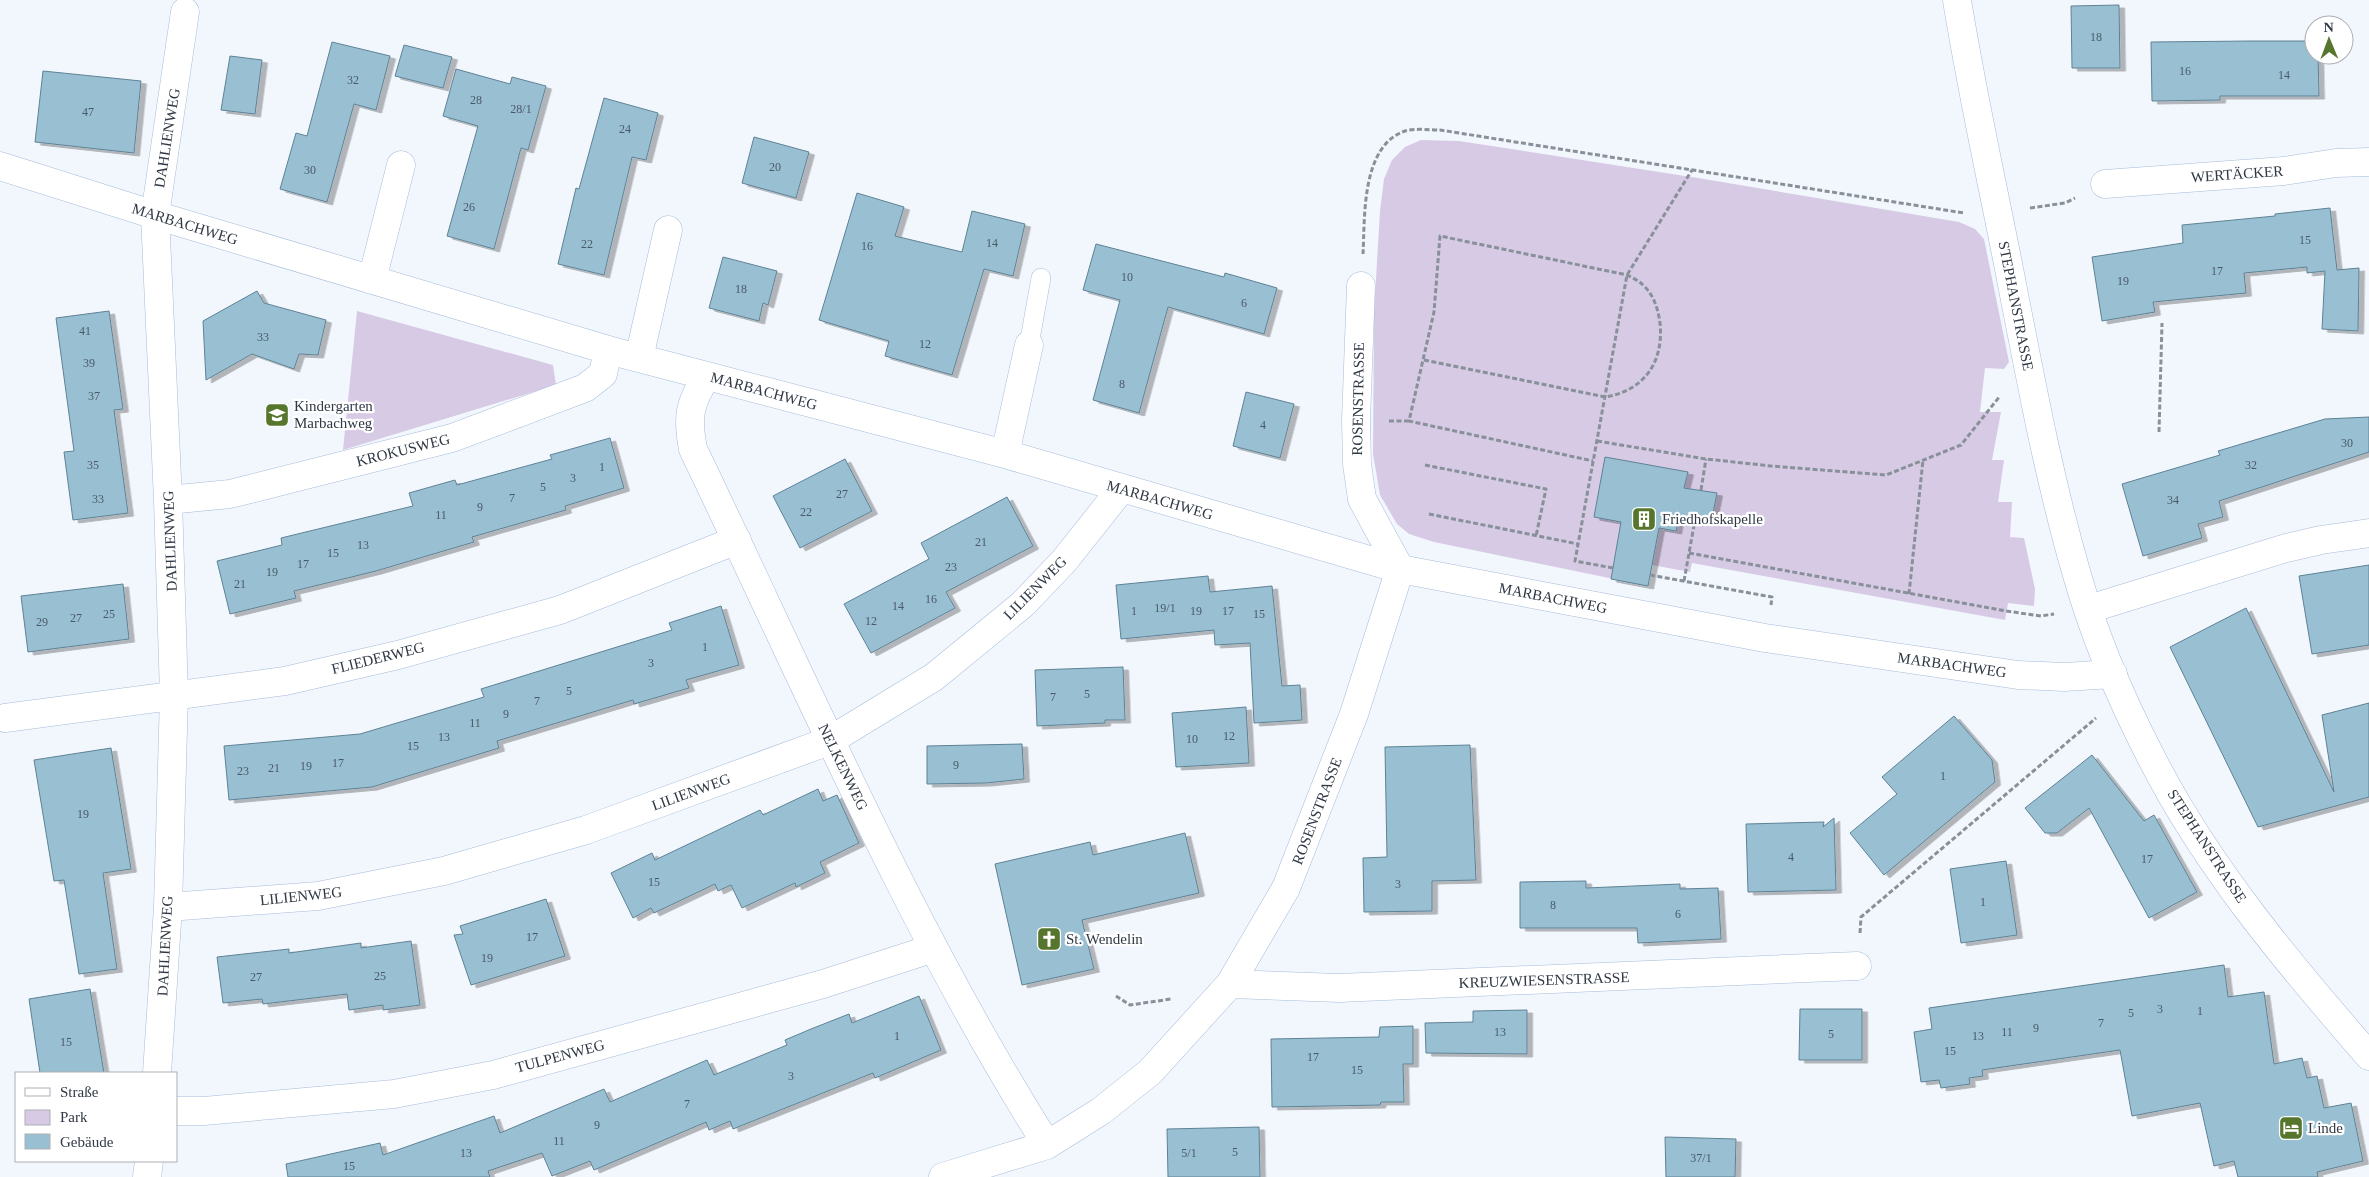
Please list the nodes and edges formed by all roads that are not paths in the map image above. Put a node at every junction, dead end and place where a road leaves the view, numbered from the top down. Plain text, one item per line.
1 (1957, 0) edge
2 (185, 12) dead end
3 (2369, 162) edge
4 (401, 165) dead end
5 (0, 166) edge
6 (2105, 184) road end
7 (155, 216) junction
8 (668, 230) dead end
9 (1041, 278) dead end
10 (372, 280) junction
11 (1361, 286) road end
12 (1029, 346) joint
13 (608, 350) junction
14 (639, 358) junction
15 (707, 376) junction
16 (1005, 454) junction
17 (1122, 488) junction
18 (168, 500) junction
19 (2369, 533) edge
20 (737, 540) junction
21 (1400, 569) junction
22 (2089, 609) junction
23 (2112, 674) junction
24 (174, 695) junction
25 (6, 718) dead end
26 (829, 742) junction
27 (168, 907) junction
28 (934, 948) junction
29 (1858, 966) road end
30 (1230, 984) junction
31 (2369, 1056) edge
32 (157, 1072) edge
33 (178, 1111) edge
34 (1047, 1145) junction
35 (148, 1162) edge
36 (146, 1177) edge
37 (943, 1177) edge

1 - 22 street, STEPHANSTRASSE
2 - 7 street, DAHLIENWEG
3 - 6 street, WERTÄCKER
4 - 10 street
5 - 7 street, MARBACHWEG
7 - 10 street, MARBACHWEG
7 - 18 street, DAHLIENWEG
8 - 14 street
9 - 12 lane
10 - 13 street, MARBACHWEG
11 - 21 street, ROSENSTRASSE
12 - 16 street
13 - 14 street, MARBACHWEG
13 - 18 street, KROKUSWEG
14 - 15 street, MARBACHWEG
15 - 16 street, MARBACHWEG
15 - 20 street, NELKENWEG
16 - 17 street, MARBACHWEG
17 - 21 street, MARBACHWEG
17 - 26 street, LILIENWEG
18 - 24 street, DAHLIENWEG
19 - 22 street
20 - 24 street, FLIEDERWEG
20 - 26 street, NELKENWEG
21 - 23 street, MARBACHWEG
21 - 30 street, ROSENSTRASSE
22 - 23 street, STEPHANSTRASSE
23 - 31 street, STEPHANSTRASSE
24 - 25 street, FLIEDERWEG
24 - 27 street, DAHLIENWEG
26 - 27 street, LILIENWEG
26 - 28 street, NELKENWEG
27 - 32 street, DAHLIENWEG
28 - 33 street, TULPENWEG
28 - 34 street, NELKENWEG
29 - 30 street, KREUZWIESENSTRASSE
30 - 34 street, ROSENSTRASSE
34 - 37 street, ROSENSTRASSE
35 - 36 street

